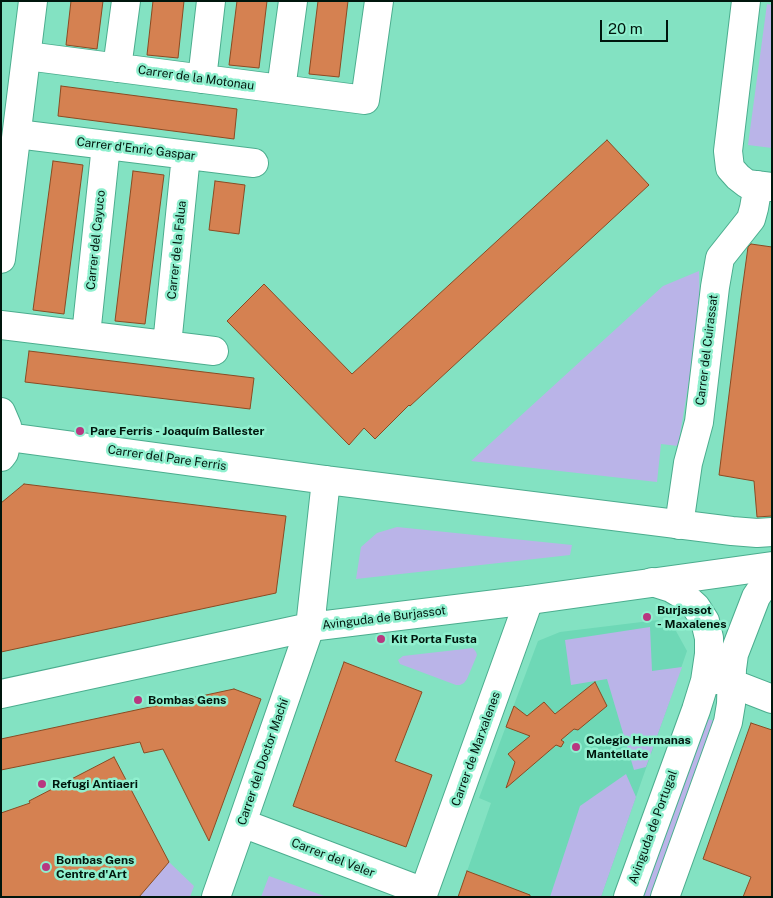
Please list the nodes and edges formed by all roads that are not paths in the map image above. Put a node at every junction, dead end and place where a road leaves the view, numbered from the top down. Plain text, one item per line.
1 (33, 1) edge
2 (126, 1) edge
3 (210, 1) edge
4 (293, 1) edge
5 (379, 1) edge
6 (746, 1) edge
7 (27, 56) junction
8 (118, 68) junction
9 (202, 79) junction
10 (281, 89) junction
11 (17, 134) junction
12 (106, 145) junction
13 (186, 155) junction
14 (254, 163) dead end
15 (765, 186) edge
16 (1, 259) edge
17 (1, 325) edge
18 (86, 335) junction
19 (167, 345) junction
20 (214, 351) dead end
21 (3, 435) edge
22 (326, 480) junction
23 (679, 524) junction
24 (772, 532) edge
25 (772, 566) edge
26 (772, 576) edge
27 (652, 582) junction
28 (529, 600) junction
29 (310, 627) junction
30 (705, 681) junction
31 (731, 683) junction
32 (1, 694) edge
33 (772, 699) edge
34 (242, 823) junction
35 (423, 894) edge
36 (216, 897) edge
37 (628, 897) edge
38 (665, 897) edge

1 - 7 street
2 - 8 street
3 - 9 street
4 - 10 street
5 - 10 street, Carrer de la Motonau
6 - 15 street
7 - 8 street, Carrer de la Motonau
7 - 11 street
8 - 9 street, Carrer de la Motonau
9 - 10 street, Carrer de la Motonau
11 - 12 street, Carrer d'Enric Gaspar
11 - 16 street
12 - 13 street, Carrer d'Enric Gaspar
12 - 18 street, Carrer del Cayuco
13 - 14 street, Carrer d'Enric Gaspar
13 - 19 street, Carrer de la Falua
15 - 23 street, Carrer del Cuirassat
17 - 18 street
18 - 19 street
19 - 20 street
21 - 22 street, Carrer del Pare Ferris
22 - 23 street
22 - 29 street, Carrer del Doctor Machí
23 - 24 street
25 - 27 street, Avinguda de Burjassot
26 - 31 street
27 - 28 street, Avinguda de Burjassot
27 - 30 street, Avinguda de Portugal
28 - 29 street, Avinguda de Burjassot
28 - 35 street, Carrer de Marxalenes
29 - 32 street, Avinguda de Burjassot
29 - 34 street, Carrer del Doctor Machí
30 - 31 street
30 - 37 street, Avinguda de Portugal
31 - 33 street
31 - 38 street
34 - 35 street, Carrer del Veler
34 - 36 street, Carrer del Doctor Machí

